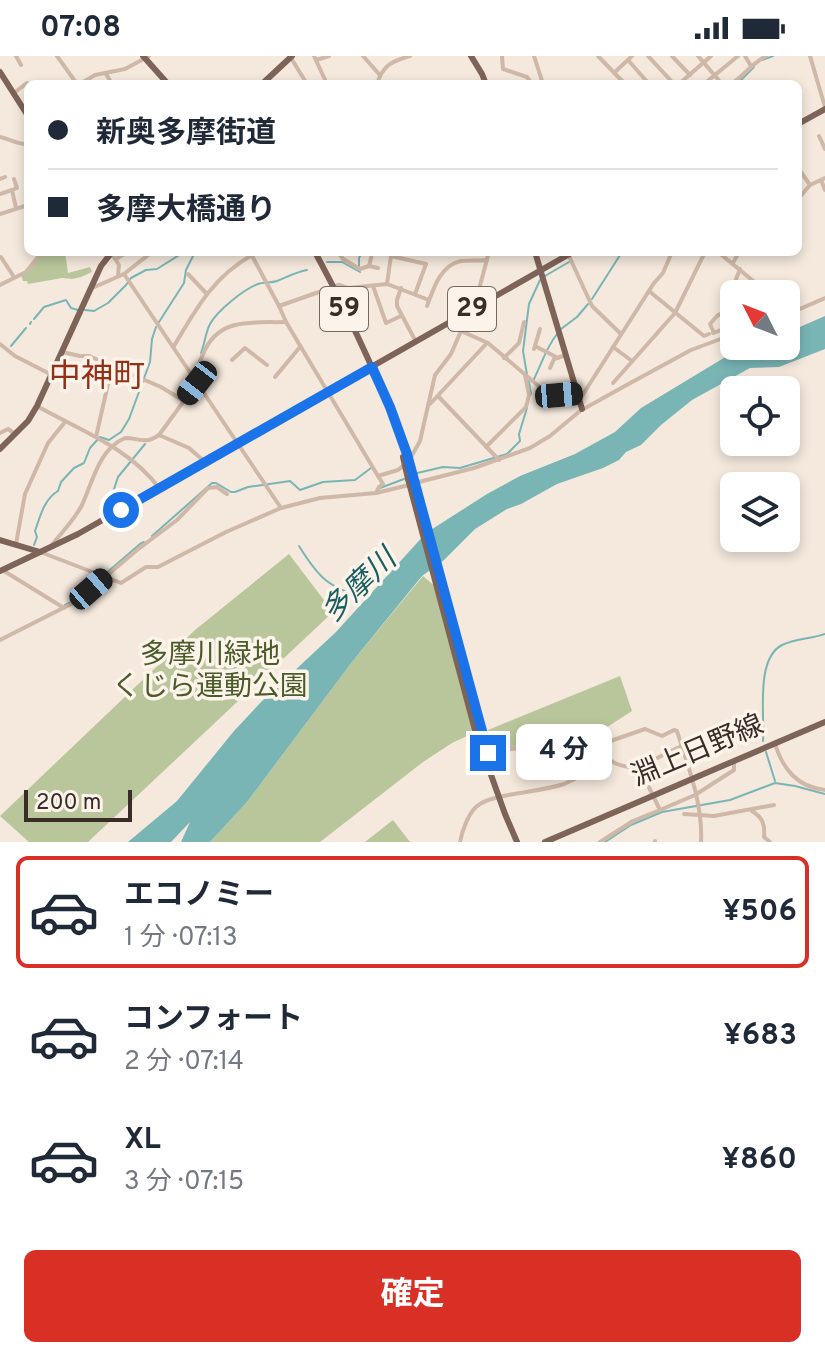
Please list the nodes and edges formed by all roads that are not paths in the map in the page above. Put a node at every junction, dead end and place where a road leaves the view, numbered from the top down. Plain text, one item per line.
1 (16, 56) edge
2 (57, 56) edge
3 (291, 56) edge
4 (329, 56) edge
5 (363, 56) edge
6 (410, 56) edge
7 (471, 56) edge
8 (502, 56) edge
9 (534, 56) edge
10 (648, 56) edge
11 (672, 56) edge
12 (698, 56) edge
13 (711, 56) edge
14 (738, 56) edge
15 (745, 56) edge
16 (766, 56) edge
17 (810, 56) edge
18 (146, 57) edge
19 (397, 57) edge
20 (603, 57) edge
21 (315, 58) edge
22 (630, 58) edge
23 (704, 62) junction
24 (21, 65) dead end
25 (751, 66) junction
26 (0, 72) edge
27 (615, 72) junction
28 (106, 74) junction
29 (379, 74) junction
30 (482, 74) junction
31 (715, 74) junction
32 (690, 75) junction
33 (76, 80) edge
34 (86, 80) edge
35 (110, 80) edge
36 (165, 80) edge
37 (266, 80) edge
38 (305, 80) edge
39 (325, 80) edge
40 (378, 80) edge
41 (480, 80) edge
42 (484, 80) edge
43 (529, 80) edge
44 (542, 80) edge
45 (622, 80) edge
46 (646, 80) edge
47 (673, 80) edge
48 (683, 80) edge
49 (708, 80) edge
50 (719, 80) edge
51 (737, 80) edge
52 (24, 85) edge
53 (14, 93) junction
54 (825, 108) edge
55 (24, 109) edge
56 (802, 122) edge
57 (819, 136) edge
58 (0, 137) edge
59 (24, 144) edge
60 (825, 149) edge
61 (802, 173) edge
62 (823, 179) edge
63 (16, 180) dead end
64 (810, 185) junction
65 (12, 190) junction
66 (825, 190) edge
67 (0, 194) edge
68 (802, 194) edge
69 (24, 206) edge
70 (16, 208) junction
71 (0, 214) edge
72 (39, 256) edge
73 (110, 256) edge
74 (113, 256) edge
75 (148, 256) edge
76 (248, 256) edge
77 (252, 256) edge
78 (319, 256) edge
79 (341, 256) edge
80 (372, 256) edge
81 (488, 256) edge
82 (536, 256) edge
83 (565, 256) edge
84 (568, 256) edge
85 (670, 256) edge
86 (703, 256) edge
87 (723, 256) edge
88 (737, 256) edge
89 (2, 257) edge
90 (487, 260) junction
91 (733, 263) junction
92 (369, 266) junction
93 (378, 268) dead end
94 (740, 269) junction
95 (188, 274) dead end
96 (542, 275) junction
97 (14, 277) junction
98 (124, 278) junction
99 (736, 280) edge
100 (752, 280) edge
101 (387, 284) junction
102 (0, 285) edge
103 (373, 285) junction
104 (333, 288) junction
105 (401, 288) junction
106 (90, 289) junction
107 (649, 291) junction
108 (206, 293) junction
109 (415, 294) junction
110 (825, 298) edge
111 (279, 306) junction
112 (474, 308) junction
113 (800, 309) edge
114 (466, 312) junction
115 (675, 313) junction
116 (720, 314) edge
117 (401, 316) junction
118 (286, 322) junction
119 (524, 322) dead end
120 (461, 331) junction
121 (539, 331) dead end
122 (720, 331) edge
123 (621, 334) junction
124 (710, 335) junction
125 (720, 339) edge
126 (416, 342) junction
127 (488, 343) junction
128 (0, 344) edge
129 (174, 347) junction
130 (300, 347) junction
131 (613, 347) junction
132 (62, 352) junction
133 (562, 357) junction
134 (504, 358) junction
135 (232, 360) dead end
136 (632, 361) junction
137 (267, 365) dead end
138 (112, 366) junction
139 (372, 367) junction
140 (550, 368) dead end
141 (52, 376) junction
142 (193, 376) junction
143 (275, 377) dead end
144 (527, 377) junction
145 (197, 383) junction
146 (613, 383) dead end
147 (329, 391) junction
148 (438, 396) junction
149 (578, 397) junction
150 (183, 400) junction
151 (428, 405) junction
152 (37, 406) junction
153 (582, 409) junction
154 (65, 422) junction
155 (0, 433) edge
156 (15, 434) junction
157 (159, 435) junction
158 (98, 438) junction
159 (238, 443) junction
160 (111, 446) junction
161 (486, 447) junction
162 (0, 449) edge
163 (497, 458) junction
164 (205, 462) junction
165 (378, 476) junction
166 (412, 483) junction
167 (159, 488) junction
168 (377, 490) junction
169 (227, 494) dead end
170 (281, 508) junction
171 (0, 540) edge
172 (16, 545) junction
173 (50, 547) junction
174 (40, 552) junction
175 (1, 570) edge
176 (103, 576) junction
177 (62, 607) junction
178 (0, 640) edge
179 (825, 722) edge
180 (478, 727) junction
181 (725, 743) dead end
182 (774, 743) junction
183 (599, 745) junction
184 (682, 746) junction
185 (488, 753) junction
186 (606, 757) junction
187 (734, 761) junction
188 (640, 769) junction
189 (691, 779) junction
190 (825, 790) edge
191 (653, 795) junction
192 (695, 795) junction
193 (499, 798) junction
194 (774, 805) dead end
195 (660, 810) junction
196 (752, 811) junction
197 (684, 814) dead end
198 (699, 817) junction
199 (460, 842) edge
200 (517, 842) edge
201 (545, 842) edge
202 (600, 842) edge
203 (701, 842) edge
204 (770, 842) edge

1 - 24 street
2 - 33 street
3 - 37 main road
3 - 38 street
4 - 21 street
5 - 29 street
6 - 19 street
7 - 30 main road
8 - 43 street
9 - 44 street
10 - 47 street
11 - 32 street
12 - 23 street
13 - 23 street
14 - 31 street
15 - 25 street
16 - 25 street
17 - 54 street
18 - 28 street
18 - 36 main road
19 - 29 street
20 - 27 street
21 - 39 street
22 - 27 street
22 - 46 street
23 - 31 street
23 - 32 street
25 - 51 street
26 - 53 main road
27 - 45 street
28 - 34 street
28 - 35 street
29 - 40 street
30 - 41 street
30 - 42 main road
31 - 49 street
31 - 50 street
32 - 48 street
52 - 53 street
53 - 55 main road
54 - 56 main road
57 - 60 street
58 - 59 street
61 - 64 street
62 - 64 street
62 - 66 street
63 - 65 street
64 - 68 street
65 - 67 street
65 - 70 street
69 - 70 street
70 - 71 street
72 - 97 street
73 - 106 main road
74 - 98 street
75 - 98 street
76 - 108 street
77 - 111 street
78 - 104 main road, 59
79 - 92 street
80 - 92 street
81 - 90 street
82 - 96 main road
83 - 96 main road, 29
84 - 123 street
85 - 107 street
86 - 115 street
87 - 91 street
88 - 91 street
89 - 97 street
90 - 109 street
90 - 112 street
91 - 94 street
92 - 93 street
94 - 99 street
94 - 100 street
95 - 108 street
96 - 112 main road, 29
96 - 133 main road
97 - 102 street
98 - 106 street
98 - 129 street
101 - 103 street
101 - 105 street
101 - 109 street
103 - 104 street
103 - 117 street
104 - 111 street
104 - 139 main road, 59
105 - 109 street
105 - 117 street
106 - 132 main road
107 - 115 street
107 - 123 street
108 - 129 street
110 - 113 street
111 - 118 street
112 - 114 main road, 29
114 - 120 street
114 - 126 main road, 29
115 - 124 street
115 - 136 street
116 - 124 street
117 - 126 street
118 - 130 street
118 - 142 street
119 - 134 street
120 - 127 street
120 - 151 street
121 - 133 street
122 - 124 street
123 - 131 street
125 - 153 street
126 - 139 main road, 29
127 - 134 street
127 - 148 street
128 - 141 street
129 - 142 street
130 - 143 street
130 - 147 street
131 - 136 street
131 - 149 street
132 - 138 street
132 - 141 main road
133 - 140 street
133 - 149 main road
134 - 144 street
135 - 137 street
136 - 146 street
138 - 150 street
138 - 158 street
139 - 147 main road, 29
139 - 166 main road, 59, bridge
141 - 152 main road
142 - 145 street
144 - 149 street
144 - 161 street
145 - 150 street
145 - 159 street
147 - 159 main road, 29
147 - 165 street
148 - 151 street
148 - 161 street
149 - 153 main road
150 - 157 street
151 - 165 street
152 - 154 street
152 - 156 main road
153 - 163 street
154 - 158 street
154 - 172 street
155 - 156 street
156 - 162 main road
157 - 160 street
157 - 164 street
158 - 160 street
159 - 164 main road, 29
159 - 170 street
160 - 167 street
160 - 173 street
161 - 163 street
163 - 166 street
164 - 167 main road, 29
165 - 168 street
166 - 168 street
166 - 180 main road, 59
167 - 173 main road, 29
168 - 170 street
169 - 176 street
170 - 176 street
171 - 172 main road
172 - 174 main road
173 - 174 main road, 29
174 - 175 main road, 29
174 - 176 street
175 - 177 street
176 - 177 street
177 - 178 street
179 - 182 main road, 淵上日野線
180 - 185 main road, 59
180 - 193 main road, 59
181 - 184 street
182 - 187 main road, 淵上日野線
182 - 190 street
183 - 184 street
183 - 185 street
183 - 186 street
184 - 188 street
184 - 189 street
185 - 193 main road, 59
186 - 188 street
186 - 193 street
187 - 189 main road, 淵上日野線
187 - 192 street
188 - 191 street
189 - 191 main road, 淵上日野線
189 - 192 street
191 - 195 street
191 - 201 main road, 淵上日野線
192 - 195 street
192 - 198 street
193 - 199 street
193 - 200 main road, 59
194 - 196 street
195 - 202 street
196 - 198 street
196 - 204 street
197 - 198 street
198 - 203 street

